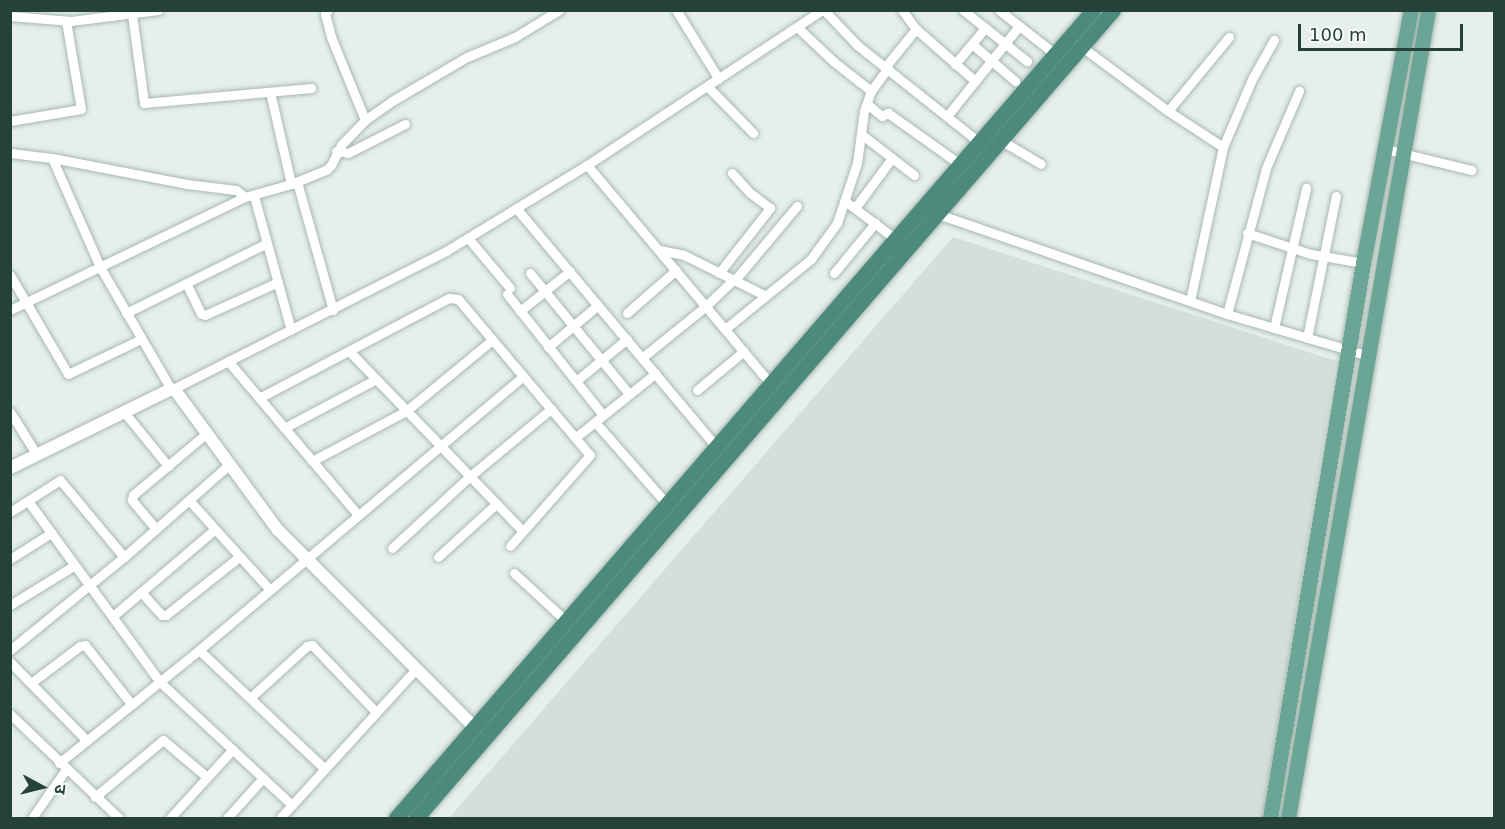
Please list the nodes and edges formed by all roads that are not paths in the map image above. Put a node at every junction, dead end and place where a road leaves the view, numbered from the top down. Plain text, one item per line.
1 (328, 10) edge
2 (560, 10) edge
3 (676, 10) edge
4 (839, 10) edge
5 (902, 10) edge
6 (999, 10) edge
7 (1093, 10) edge
8 (1113, 10) edge
9 (1411, 10) edge
10 (1428, 10) edge
11 (156, 11) edge
12 (825, 12) edge
13 (968, 12) edge
14 (135, 14) junction
15 (10, 16) edge
16 (66, 21) junction
17 (1019, 26) junction
18 (797, 27) junction
19 (985, 28) junction
20 (916, 29) junction
21 (1229, 37) dead end
22 (1274, 40) dead end
23 (1075, 42) junction
24 (972, 44) junction
25 (1004, 44) junction
26 (1056, 54) junction
27 (991, 61) junction
28 (1027, 61) dead end
29 (955, 63) junction
30 (887, 67) junction
31 (719, 79) junction
32 (975, 81) junction
33 (1015, 81) dead end
34 (707, 87) junction
35 (311, 88) dead end
36 (872, 91) junction
37 (270, 92) junction
38 (1299, 92) dead end
39 (867, 104) junction
40 (1168, 111) junction
41 (948, 115) junction
42 (365, 120) junction
43 (10, 121) edge
44 (405, 124) dead end
45 (753, 133) dead end
46 (861, 134) junction
47 (1002, 141) junction
48 (980, 143) junction
49 (1223, 147) junction
50 (1385, 149) junction
51 (336, 151) junction
52 (10, 153) edge
53 (1404, 154) junction
54 (52, 158) junction
55 (892, 158) junction
56 (1041, 164) dead end
57 (587, 165) junction
58 (961, 165) junction
59 (1471, 170) dead end
60 (732, 173) dead end
61 (914, 175) dead end
62 (294, 183) junction
63 (1306, 188) dead end
64 (249, 196) junction
65 (1336, 196) dead end
66 (845, 201) junction
67 (797, 206) dead end
68 (516, 208) junction
69 (855, 208) junction
70 (932, 211) junction
71 (875, 223) junction
72 (1247, 233) junction
73 (468, 238) junction
74 (897, 240) junction
75 (267, 243) junction
76 (1292, 248) junction
77 (659, 250) junction
78 (1323, 256) junction
79 (1363, 263) junction
80 (100, 267) junction
81 (676, 270) junction
82 (570, 271) junction
83 (530, 273) dead end
84 (719, 273) junction
85 (834, 273) dead end
86 (10, 275) edge
87 (734, 281) junction
88 (278, 282) junction
89 (186, 283) junction
90 (545, 292) junction
91 (764, 295) junction
92 (1190, 301) junction
93 (25, 303) junction
94 (598, 304) junction
95 (706, 306) junction
96 (10, 310) edge
97 (333, 310) junction
98 (520, 311) junction
99 (126, 313) junction
100 (627, 313) dead end
101 (1227, 314) junction
102 (574, 327) junction
103 (725, 328) junction
104 (1274, 328) junction
105 (291, 330) junction
106 (1307, 338) junction
107 (141, 339) junction
108 (627, 339) junction
109 (492, 340) junction
110 (548, 347) junction
111 (1349, 350) junction
112 (349, 351) junction
113 (744, 351) junction
114 (1369, 356) junction
115 (643, 357) junction
116 (601, 360) junction
117 (228, 361) junction
118 (656, 373) junction
119 (522, 375) junction
120 (376, 379) junction
121 (576, 381) junction
122 (771, 384) junction
123 (172, 389) junction
124 (697, 390) dead end
125 (629, 394) junction
126 (259, 398) junction
127 (551, 409) junction
128 (406, 411) junction
129 (10, 412) edge
130 (124, 412) junction
131 (603, 415) junction
132 (595, 422) junction
133 (284, 429) junction
134 (207, 433) junction
135 (576, 437) junction
136 (438, 446) junction
137 (716, 446) junction
138 (37, 455) junction
139 (312, 461) junction
140 (230, 464) junction
141 (168, 466) junction
142 (10, 468) edge
143 (469, 477) junction
144 (189, 500) junction
145 (27, 501) junction
146 (666, 503) junction
147 (495, 505) junction
148 (10, 512) edge
149 (358, 515) junction
150 (156, 529) junction
151 (214, 530) junction
152 (523, 531) junction
153 (51, 533) junction
154 (510, 546) dead end
155 (392, 548) dead end
156 (438, 556) dead end
157 (124, 557) junction
158 (239, 557) junction
159 (10, 559) edge
160 (307, 559) junction
161 (75, 565) junction
162 (514, 573) dead end
163 (90, 585) junction
164 (270, 590) junction
165 (141, 592) junction
166 (10, 605) edge
167 (113, 616) junction
168 (566, 621) junction
169 (10, 650) edge
170 (200, 650) junction
171 (10, 662) edge
172 (416, 669) junction
173 (160, 682) junction
174 (31, 683) junction
175 (250, 698) junction
176 (132, 705) junction
177 (376, 712) junction
178 (12, 720) edge
179 (474, 727) junction
180 (87, 741) junction
181 (233, 749) junction
182 (63, 766) junction
183 (325, 769) junction
184 (207, 777) junction
185 (263, 778) junction
186 (95, 797) junction
187 (292, 805) junction
188 (32, 819) edge
189 (118, 819) edge
190 (170, 819) edge
191 (227, 819) edge
192 (280, 819) edge
193 (396, 819) edge
194 (416, 819) edge
195 (1270, 819) edge
196 (1288, 819) edge

1 - 42 street
2 - 42 street
3 - 31 street
4 - 12 street
5 - 20 street
6 - 17 street
7 - 23 highway
8 - 23 highway
9 - 50 main road
10 - 53 main road
11 - 14 street
12 - 18 street
12 - 30 street
13 - 19 street
14 - 16 street
14 - 37 street
15 - 16 street
16 - 43 street
17 - 25 street
17 - 26 street
18 - 31 street
18 - 36 street
19 - 24 street
19 - 25 street
20 - 29 street
20 - 30 street
21 - 40 street
22 - 49 street
23 - 26 highway
23 - 40 street
23 - 47 highway
24 - 27 street
24 - 29 street
25 - 27 street
25 - 28 street
26 - 48 highway
27 - 32 street
27 - 33 street
29 - 32 street
30 - 36 street
30 - 41 street
31 - 34 street
32 - 41 street
34 - 45 street
34 - 57 street
35 - 37 street
36 - 39 street
37 - 62 street
38 - 72 street
39 - 46 street
39 - 58 street
40 - 49 street
41 - 48 street
42 - 51 street
44 - 51 street
46 - 55 street
46 - 66 street
47 - 56 street
47 - 70 highway
48 - 58 highway
49 - 92 street
50 - 53 street
50 - 79 main road
51 - 62 street
52 - 54 street
53 - 59 street
53 - 114 main road
54 - 64 street
54 - 80 street
55 - 61 street
55 - 69 street
57 - 68 street
57 - 77 street
58 - 70 highway
60 - 84 street
62 - 64 street
62 - 97 street
63 - 76 street
64 - 75 street
64 - 80 street
65 - 78 street
66 - 69 street
66 - 91 street
67 - 87 street
68 - 73 street
68 - 82 street
69 - 71 street
70 - 74 highway
70 - 92 street
70 - 194 highway
71 - 74 street
71 - 85 street
72 - 76 street
72 - 101 street
73 - 97 street
73 - 98 street
74 - 122 highway
75 - 88 street
75 - 89 street
76 - 78 street
76 - 104 street
77 - 81 street
77 - 84 street
78 - 79 street
78 - 106 street
79 - 111 main road
80 - 93 street
80 - 99 street
81 - 95 street
81 - 100 street
82 - 90 street
82 - 94 street
83 - 90 street
84 - 87 street
86 - 93 street
87 - 91 street
87 - 95 street
88 - 89 street
88 - 105 street
89 - 99 street
90 - 98 street
90 - 102 street
91 - 103 street
92 - 101 street
93 - 96 street
93 - 107 street
94 - 102 street
94 - 108 street
95 - 103 street
95 - 115 street
97 - 105 street
98 - 110 street
99 - 107 street
101 - 104 street
102 - 110 street
102 - 116 street
103 - 113 street
104 - 106 street
105 - 117 street
106 - 111 street
107 - 123 street
108 - 115 street
108 - 116 street
109 - 112 street
109 - 119 street
109 - 128 street
110 - 121 street
111 - 114 street
111 - 195 main road
112 - 120 street
112 - 126 street
113 - 122 street
113 - 124 street
114 - 196 main road
115 - 118 street
116 - 121 street
116 - 125 street
117 - 123 street
117 - 126 street
118 - 125 street
118 - 137 street
119 - 127 street
119 - 136 street
120 - 128 street
120 - 133 street
121 - 131 street
122 - 137 highway
123 - 130 street
123 - 134 street
125 - 131 street
126 - 133 street
127 - 135 street
127 - 143 street
128 - 136 street
128 - 139 street
129 - 138 street
130 - 138 street
130 - 141 street
131 - 132 street
132 - 135 street
132 - 146 street
133 - 139 street
134 - 140 street
134 - 141 street
135 - 152 street
136 - 143 street
136 - 149 street
137 - 146 highway
138 - 142 street
139 - 149 street
140 - 144 street
140 - 160 street
141 - 150 street
143 - 147 street
143 - 155 street
144 - 150 street
144 - 151 street
145 - 148 street
145 - 153 street
145 - 157 street
146 - 168 highway
147 - 152 street
147 - 156 street
149 - 160 street
150 - 157 street
151 - 158 street
151 - 165 street
152 - 154 street
153 - 159 street
153 - 161 street
157 - 163 street
158 - 164 street
158 - 165 street
160 - 164 street
160 - 172 street
161 - 163 street
161 - 166 street
162 - 168 street
163 - 167 street
163 - 169 street
164 - 170 street
165 - 167 street
167 - 173 street
168 - 179 highway
170 - 173 street
170 - 175 street
171 - 174 street
172 - 177 street
172 - 179 street
173 - 176 street
173 - 181 street
174 - 176 street
174 - 180 street
175 - 177 street
175 - 183 street
176 - 180 street
177 - 183 street
178 - 182 street
179 - 193 highway
180 - 182 street
181 - 184 street
181 - 185 street
182 - 186 street
182 - 188 street
183 - 187 street
184 - 186 street
184 - 190 street
185 - 187 street
185 - 191 street
186 - 189 street
187 - 192 street

